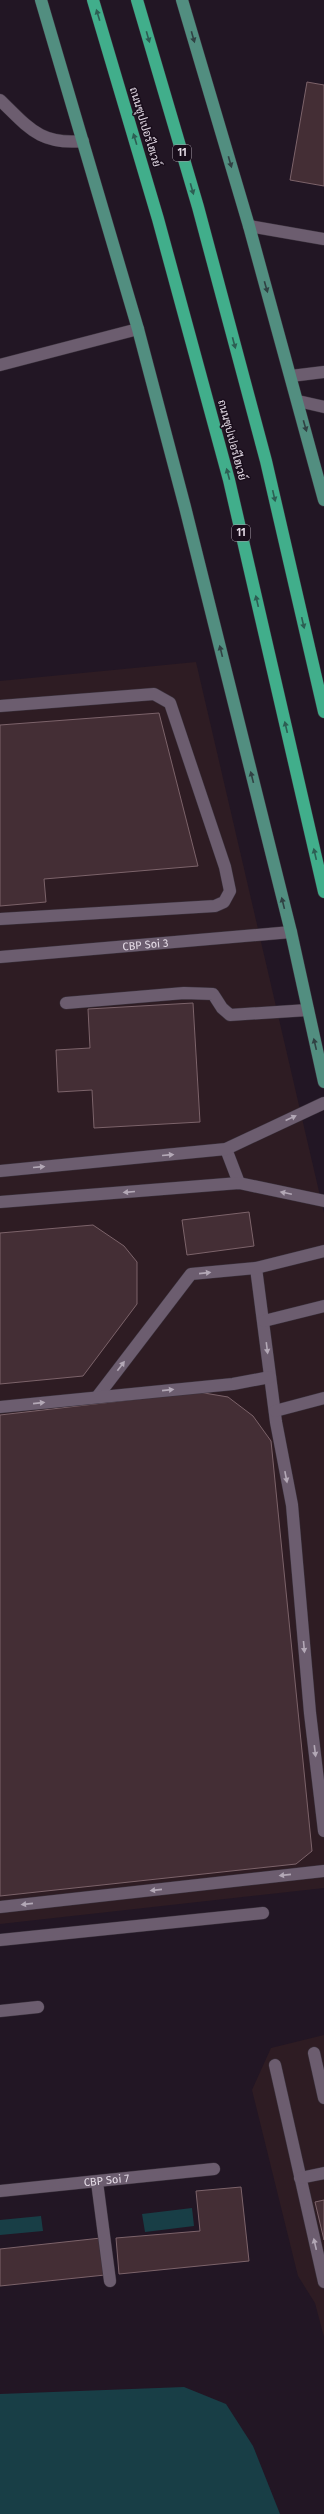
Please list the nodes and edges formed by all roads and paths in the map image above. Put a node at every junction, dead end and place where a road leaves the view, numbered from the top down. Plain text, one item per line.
1 (41, 0) edge
2 (93, 0) edge
3 (137, 0) edge
4 (182, 0) edge
5 (0, 100) edge
6 (83, 141) junction
7 (249, 226) junction
8 (324, 239) edge
9 (138, 329) junction
10 (0, 365) edge
11 (324, 372) edge
12 (291, 376) junction
13 (298, 401) junction
14 (324, 407) edge
15 (324, 500) edge
16 (0, 706) edge
17 (324, 712) edge
18 (324, 892) edge
19 (0, 919) edge
20 (290, 932) junction
21 (0, 957) edge
22 (66, 1003) dead end
23 (308, 1010) junction
24 (324, 1082) edge
25 (324, 1103) edge
26 (226, 1149) junction
27 (0, 1171) edge
28 (238, 1183) junction
29 (324, 1201) edge
30 (0, 1202) edge
31 (324, 1251) edge
32 (256, 1268) junction
33 (324, 1306) edge
34 (264, 1321) junction
35 (270, 1377) junction
36 (97, 1398) junction
37 (324, 1398) edge
38 (0, 1407) edge
39 (275, 1411) junction
40 (324, 1831) edge
41 (324, 1871) edge
42 (0, 1907) edge
43 (263, 1914) dead end
44 (0, 1940) edge
45 (38, 2007) dead end
46 (0, 2011) edge
47 (314, 2053) dead end
48 (275, 2065) dead end
49 (324, 2098) edge
50 (214, 2169) dead end
51 (324, 2173) edge
52 (300, 2178) junction
53 (97, 2182) junction
54 (0, 2192) edge
55 (110, 2281) dead end
56 (324, 2282) edge

1 - 6 main road
18 -> 2 highway, ถนนซุปเปอร์ไฮเวย์ / 11
3 -> 17 highway, 11
4 -> 7 main road
5 - 6 street
6 - 9 main road
7 - 8 street
7 -> 12 main road
9 - 10 street
20 -> 9 main road
11 - 12 street
12 - 13 main road
13 - 14 street
13 -> 15 main road
16 - 19 street
20 - 21 street, CBP Soi 3
20 - 23 main road
22 - 23 street
24 -> 23 main road
26 -> 25 street
27 -> 26 street
26 - 28 street
29 -> 28 street
28 -> 30 street
31 - 32 street
32 - 34 street
36 -> 32 street
33 - 34 street
34 -> 35 street
36 -> 35 street
35 - 39 street
38 -> 36 street
37 - 39 street
39 -> 40 street
41 -> 42 street
43 - 44 street
45 - 46 street
47 - 49 street
48 - 52 street
50 - 53 street, CBP Soi 7
51 - 52 street
56 -> 52 street
53 - 54 street, CBP Soi 7
53 - 55 street

